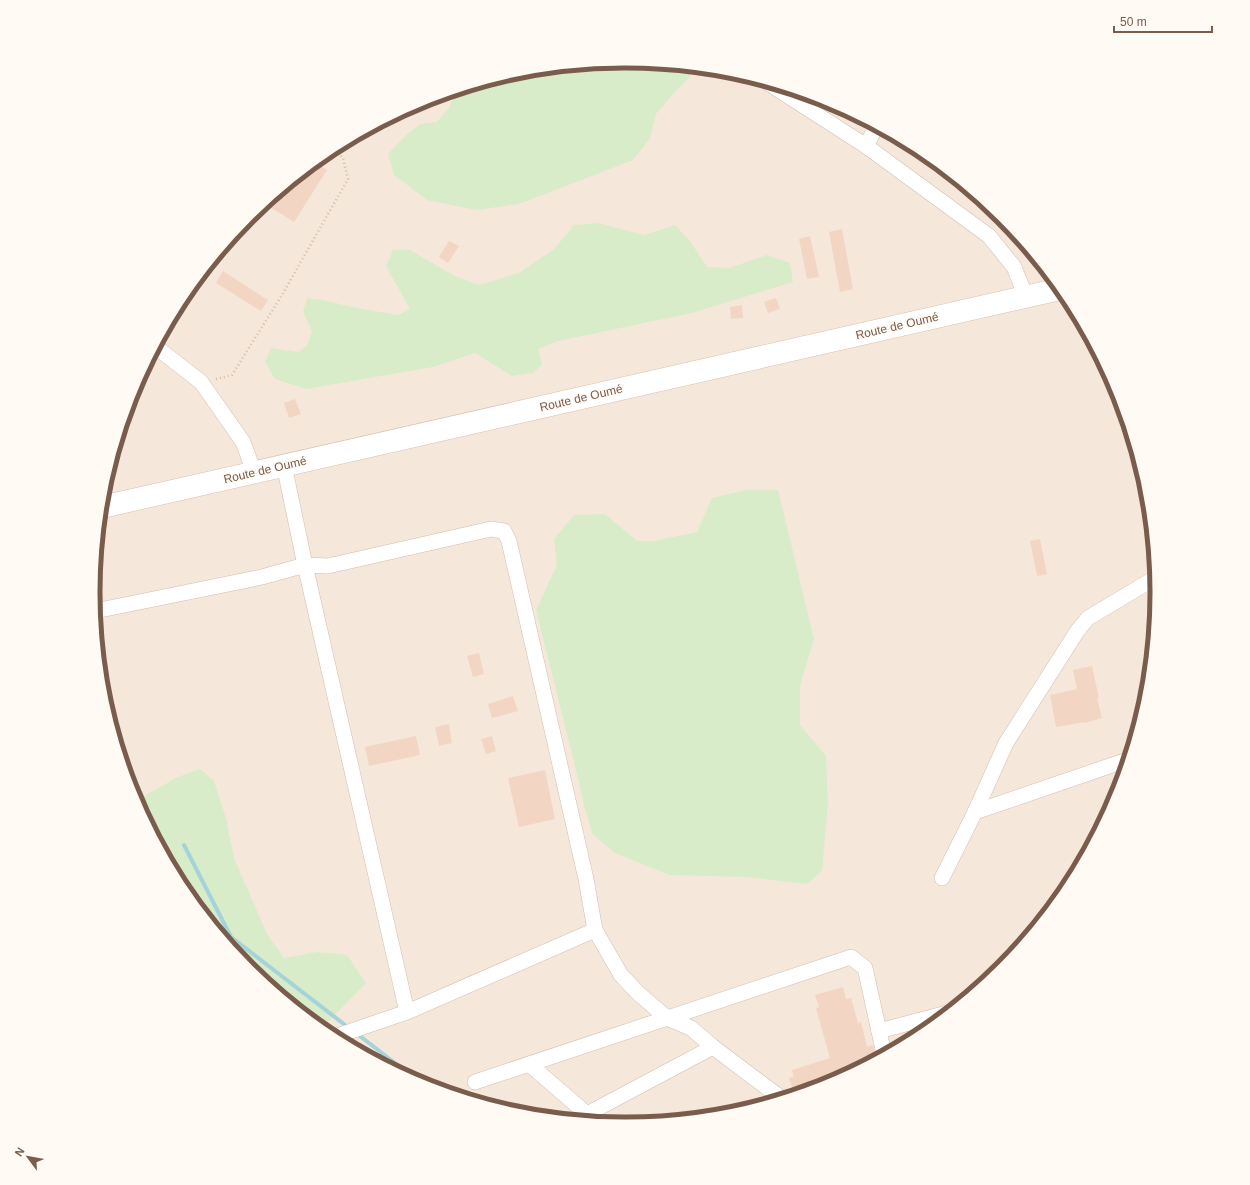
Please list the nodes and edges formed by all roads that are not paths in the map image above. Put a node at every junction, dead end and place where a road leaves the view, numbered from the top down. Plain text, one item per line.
1 (783, 93) edge
2 (874, 131) edge
3 (866, 146) junction
4 (1054, 291) edge
5 (1026, 297) junction
6 (160, 351) edge
7 (284, 465) junction
8 (254, 472) junction
9 (108, 506) edge
10 (305, 565) junction
11 (1149, 581) edge
12 (101, 610) edge
13 (1122, 762) edge
14 (975, 812) junction
15 (942, 878) dead end
16 (595, 930) junction
17 (407, 1012) junction
18 (933, 1017) edge
19 (668, 1018) junction
20 (879, 1031) junction
21 (342, 1034) edge
22 (713, 1047) junction
23 (883, 1049) edge
24 (529, 1064) junction
25 (475, 1082) dead end
26 (776, 1094) edge
27 (588, 1116) edge
28 (594, 1116) edge

1 - 3 street
2 - 3 street
3 - 5 street
4 - 5 main road, Route de Oumé
5 - 7 main road, Route de Oumé
6 - 8 street
7 - 8 main road, Route de Oumé
7 - 10 street
8 - 9 main road, Route de Oumé
10 - 12 street
10 - 16 street
10 - 17 street
11 - 14 street
13 - 14 street
14 - 15 street
16 - 17 street
16 - 19 street
17 - 21 street
18 - 20 street
19 - 20 street
19 - 22 street
19 - 24 street
20 - 23 street
22 - 26 street
22 - 28 street
24 - 25 street
24 - 27 street

